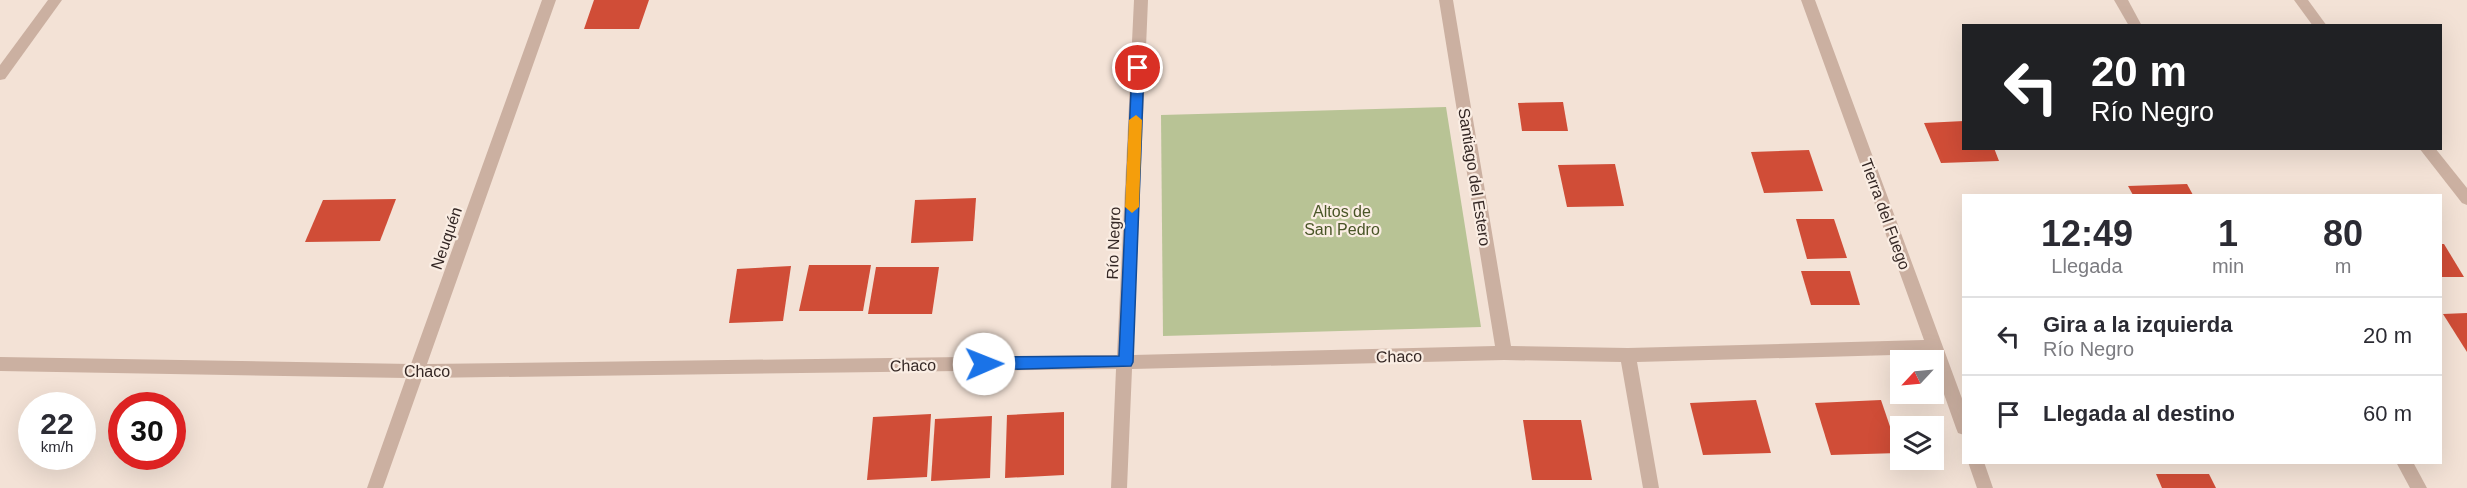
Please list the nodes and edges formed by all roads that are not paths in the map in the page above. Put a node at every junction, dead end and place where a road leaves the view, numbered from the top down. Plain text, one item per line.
1 (55, 0) edge
2 (549, 0) edge
3 (1141, 0) edge
4 (1446, 0) edge
5 (1808, 0) edge
6 (2121, 0) edge
7 (2301, 0) edge
8 (2135, 24) edge
9 (2319, 24) edge
10 (0, 75) edge
11 (2428, 150) edge
12 (2467, 199) edge
13 (1934, 347) junction
14 (1504, 353) junction
15 (1628, 355) junction
16 (1126, 362) junction
17 (0, 364) edge
18 (418, 371) junction
19 (1962, 423) edge
20 (1977, 464) edge
21 (2405, 464) edge
22 (375, 488) edge
23 (1119, 488) edge
24 (1652, 488) edge
25 (1985, 488) edge
26 (2419, 488) edge

1 - 10 street
2 - 18 street, Neuquén
3 - 16 street, Río Negro
4 - 14 street, Santiago del Estero
5 - 13 street, Tierra del Fuego
6 - 8 street
7 - 9 street
11 - 12 street
13 - 15 street, Chaco
13 - 19 street, Tierra del Fuego
14 - 15 street, Chaco
14 - 16 street, Chaco
15 - 24 street
16 - 18 street, Chaco
16 - 23 street, Río Negro
17 - 18 street, Chaco
18 - 22 street, Neuquén
20 - 25 street
21 - 26 street

